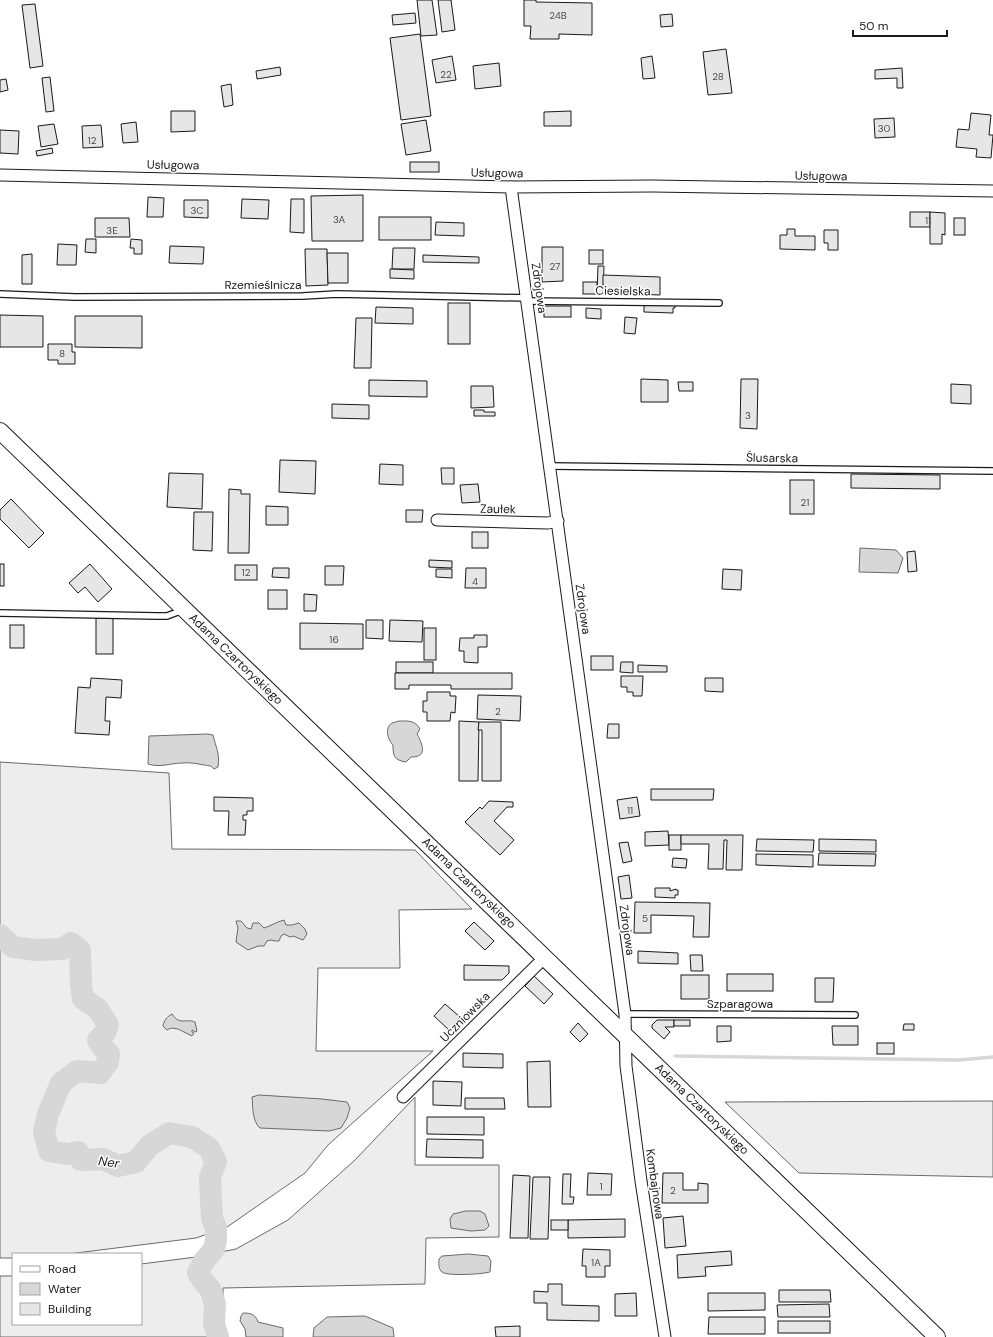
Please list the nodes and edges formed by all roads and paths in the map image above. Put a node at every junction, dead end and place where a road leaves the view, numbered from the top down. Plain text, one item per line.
1 (0, 175) edge
2 (511, 187) junction
3 (993, 191) edge
4 (0, 294) edge
5 (527, 299) junction
6 (719, 303) dead end
7 (0, 431) edge
8 (550, 466) junction
9 (993, 471) edge
10 (437, 520) dead end
11 (558, 521) junction
12 (185, 610) junction
13 (0, 613) edge
14 (545, 957) junction
15 (625, 1014) junction
16 (855, 1015) dead end
17 (625, 1034) junction
18 (403, 1096) dead end
19 (665, 1337) edge
20 (937, 1337) edge

1 - 2 street, Usługowa
2 - 3 street, Usługowa
2 - 5 street, Zdrojowa
4 - 5 lane, Rzemieślnicza
5 - 6 lane, Ciesielska
5 - 8 street, Zdrojowa
7 - 12 street, Adama Czartoryskiego
8 - 9 lane, Ślusarska
8 - 11 street, Zdrojowa
10 - 11 street, Zaułek
11 - 15 street, Zdrojowa
12 - 13 lane
12 - 14 street, Adama Czartoryskiego
14 - 17 street, Adama Czartoryskiego
14 - 18 street, Uczniowska
15 - 16 lane, Szparagowa
15 - 17 street, Zdrojowa
17 - 19 street, Kombajnowa
17 - 20 street, Adama Czartoryskiego

